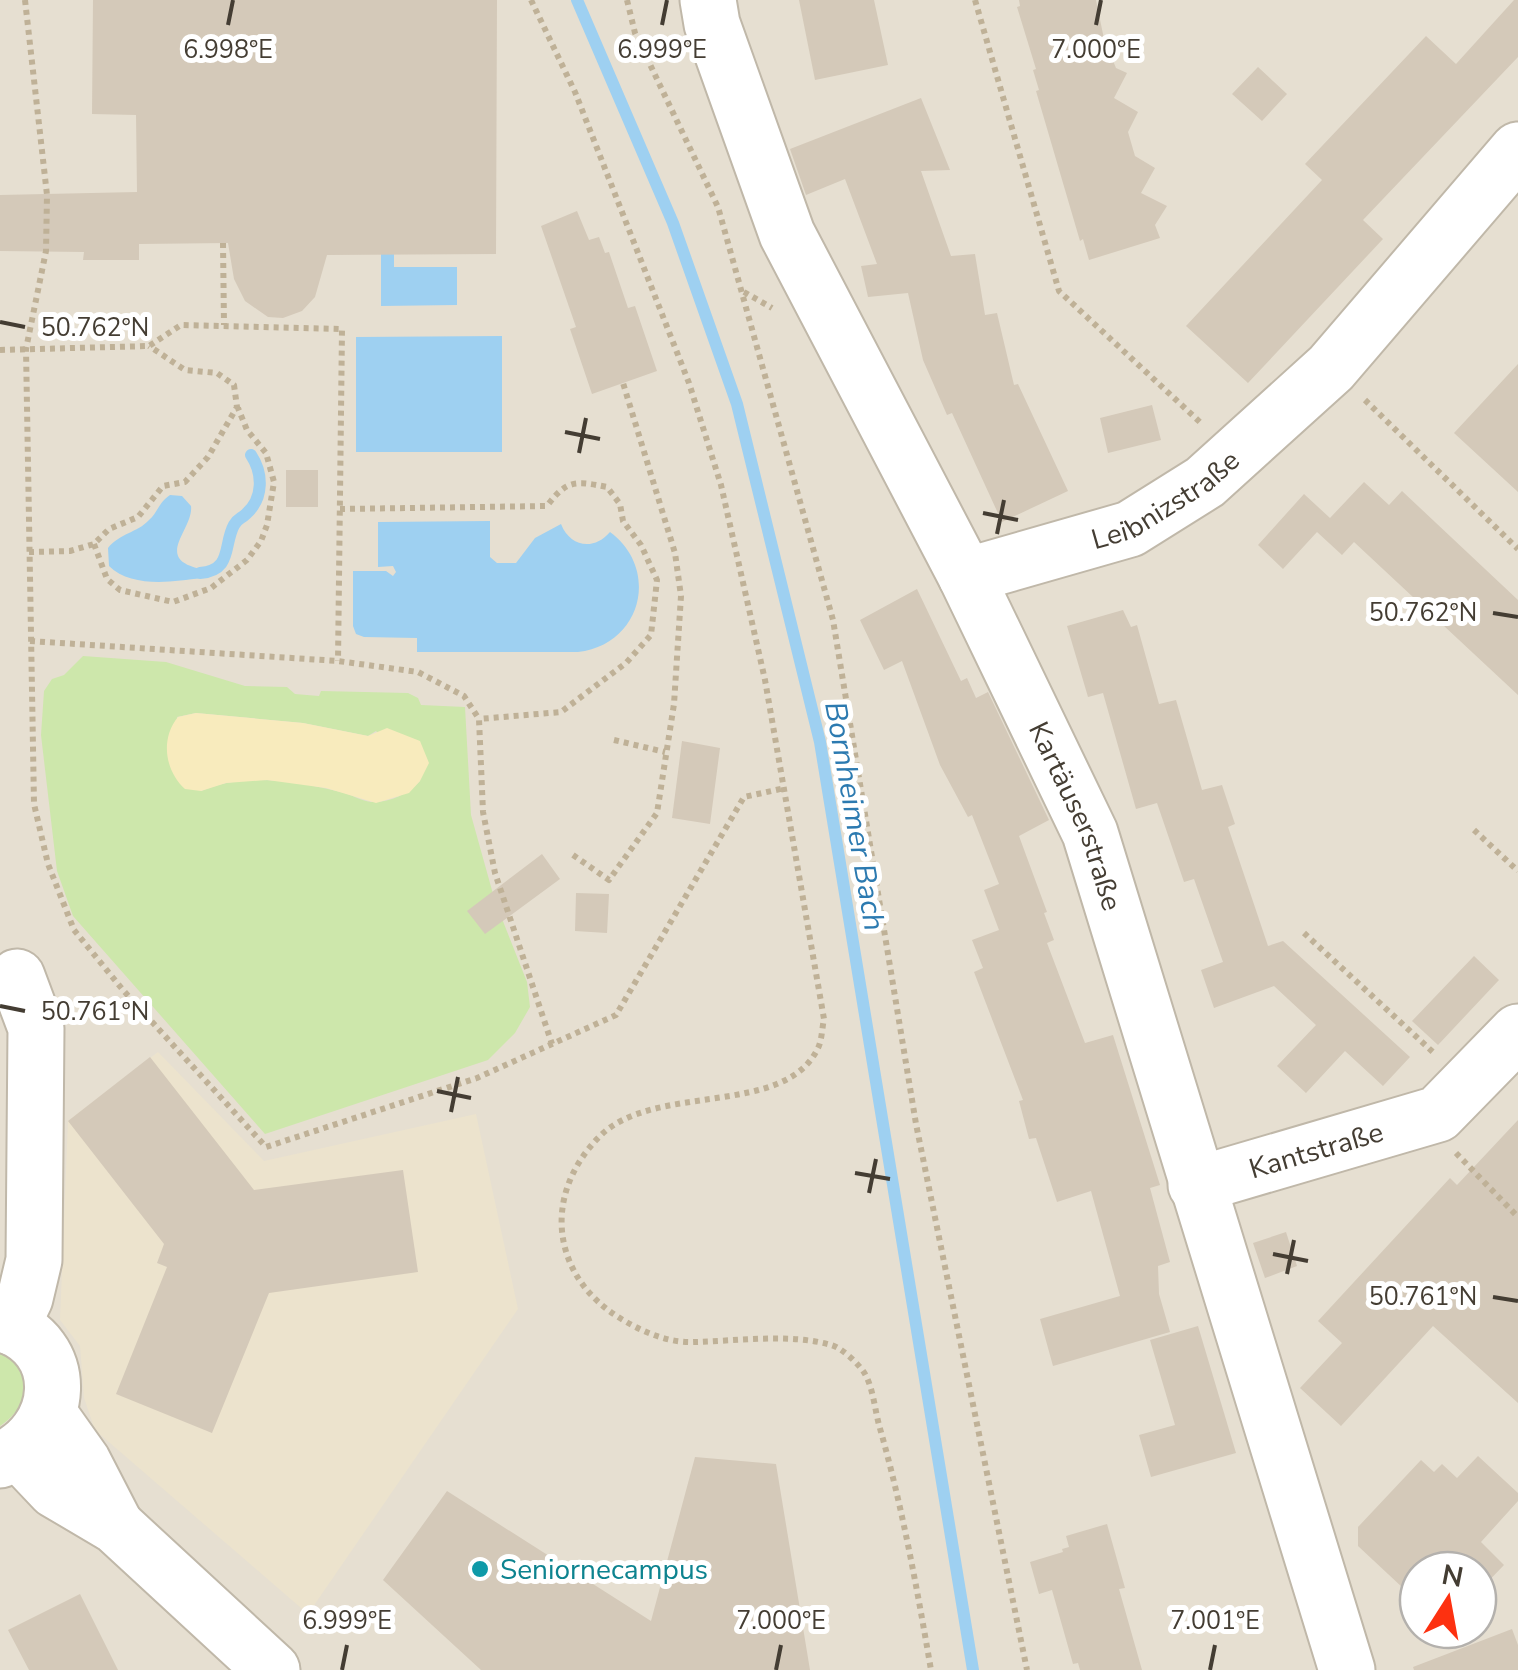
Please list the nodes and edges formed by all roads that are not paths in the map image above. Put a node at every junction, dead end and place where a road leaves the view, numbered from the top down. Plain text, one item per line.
1 (708, 0) edge
2 (1518, 150) edge
3 (966, 576) junction
4 (17, 977) dead end
5 (1518, 1032) edge
6 (1196, 1185) junction
7 (6, 1325) edge
8 (23, 1442) edge
9 (272, 1670) edge
10 (1347, 1670) edge

1 - 3 street, Kartäuserstraße
2 - 3 street, Leibnizstraße
3 - 6 street, Kartäuserstraße
4 - 7 street
5 - 6 street, Kantstraße
6 - 10 street, Kartäuserstraße
7 - 8 street
8 - 9 street

